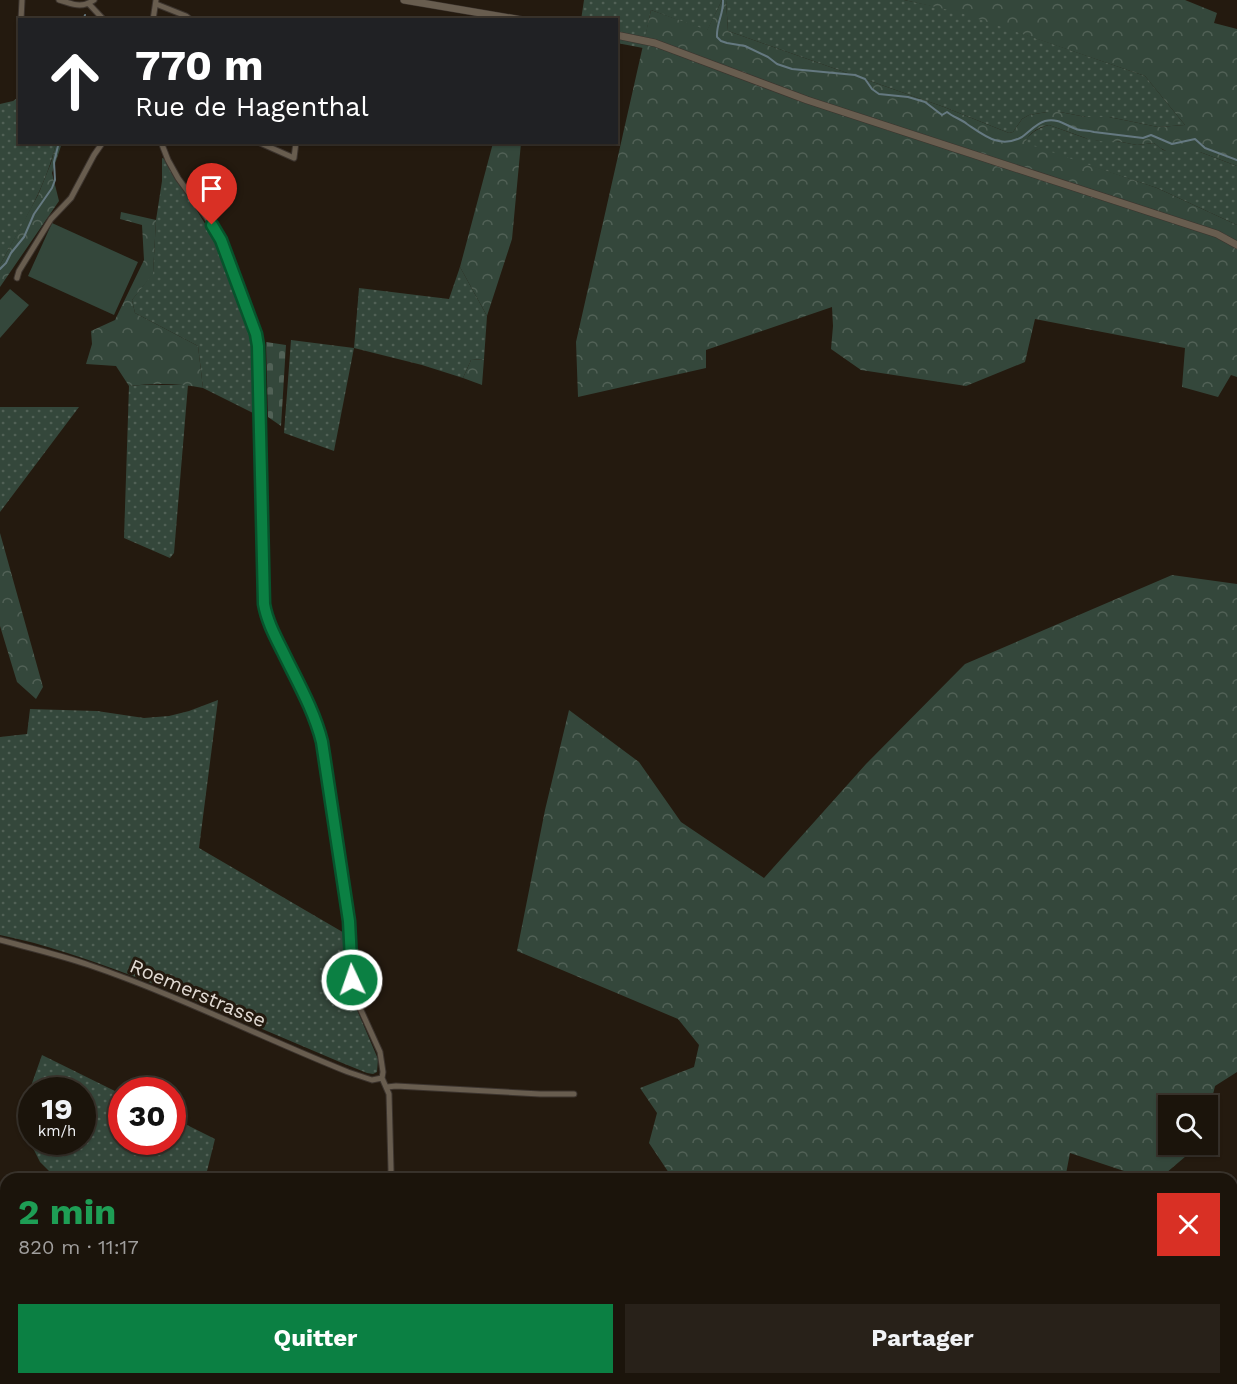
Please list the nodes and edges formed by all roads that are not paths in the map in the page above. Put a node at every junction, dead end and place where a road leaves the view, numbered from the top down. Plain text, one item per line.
1 (22, 0) edge
2 (59, 0) edge
3 (405, 0) edge
4 (91, 2) edge
5 (156, 2) edge
6 (21, 18) edge
7 (103, 18) edge
8 (153, 18) edge
9 (188, 18) edge
10 (510, 18) edge
11 (618, 35) edge
12 (102, 144) edge
13 (162, 144) edge
14 (262, 144) edge
15 (296, 144) edge
16 (1237, 245) edge
17 (17, 278) dead end
18 (0, 940) edge
19 (382, 1078) junction
20 (387, 1087) junction
21 (574, 1094) dead end
22 (391, 1173) edge

1 - 6 street
2 - 4 street
3 - 10 street
4 - 7 street
5 - 8 street
5 - 9 street
11 - 16 street
12 - 17 street
13 - 19 street
14 - 15 street
18 - 19 street, Roemerstrasse
19 - 20 street
20 - 21 street
20 - 22 street

